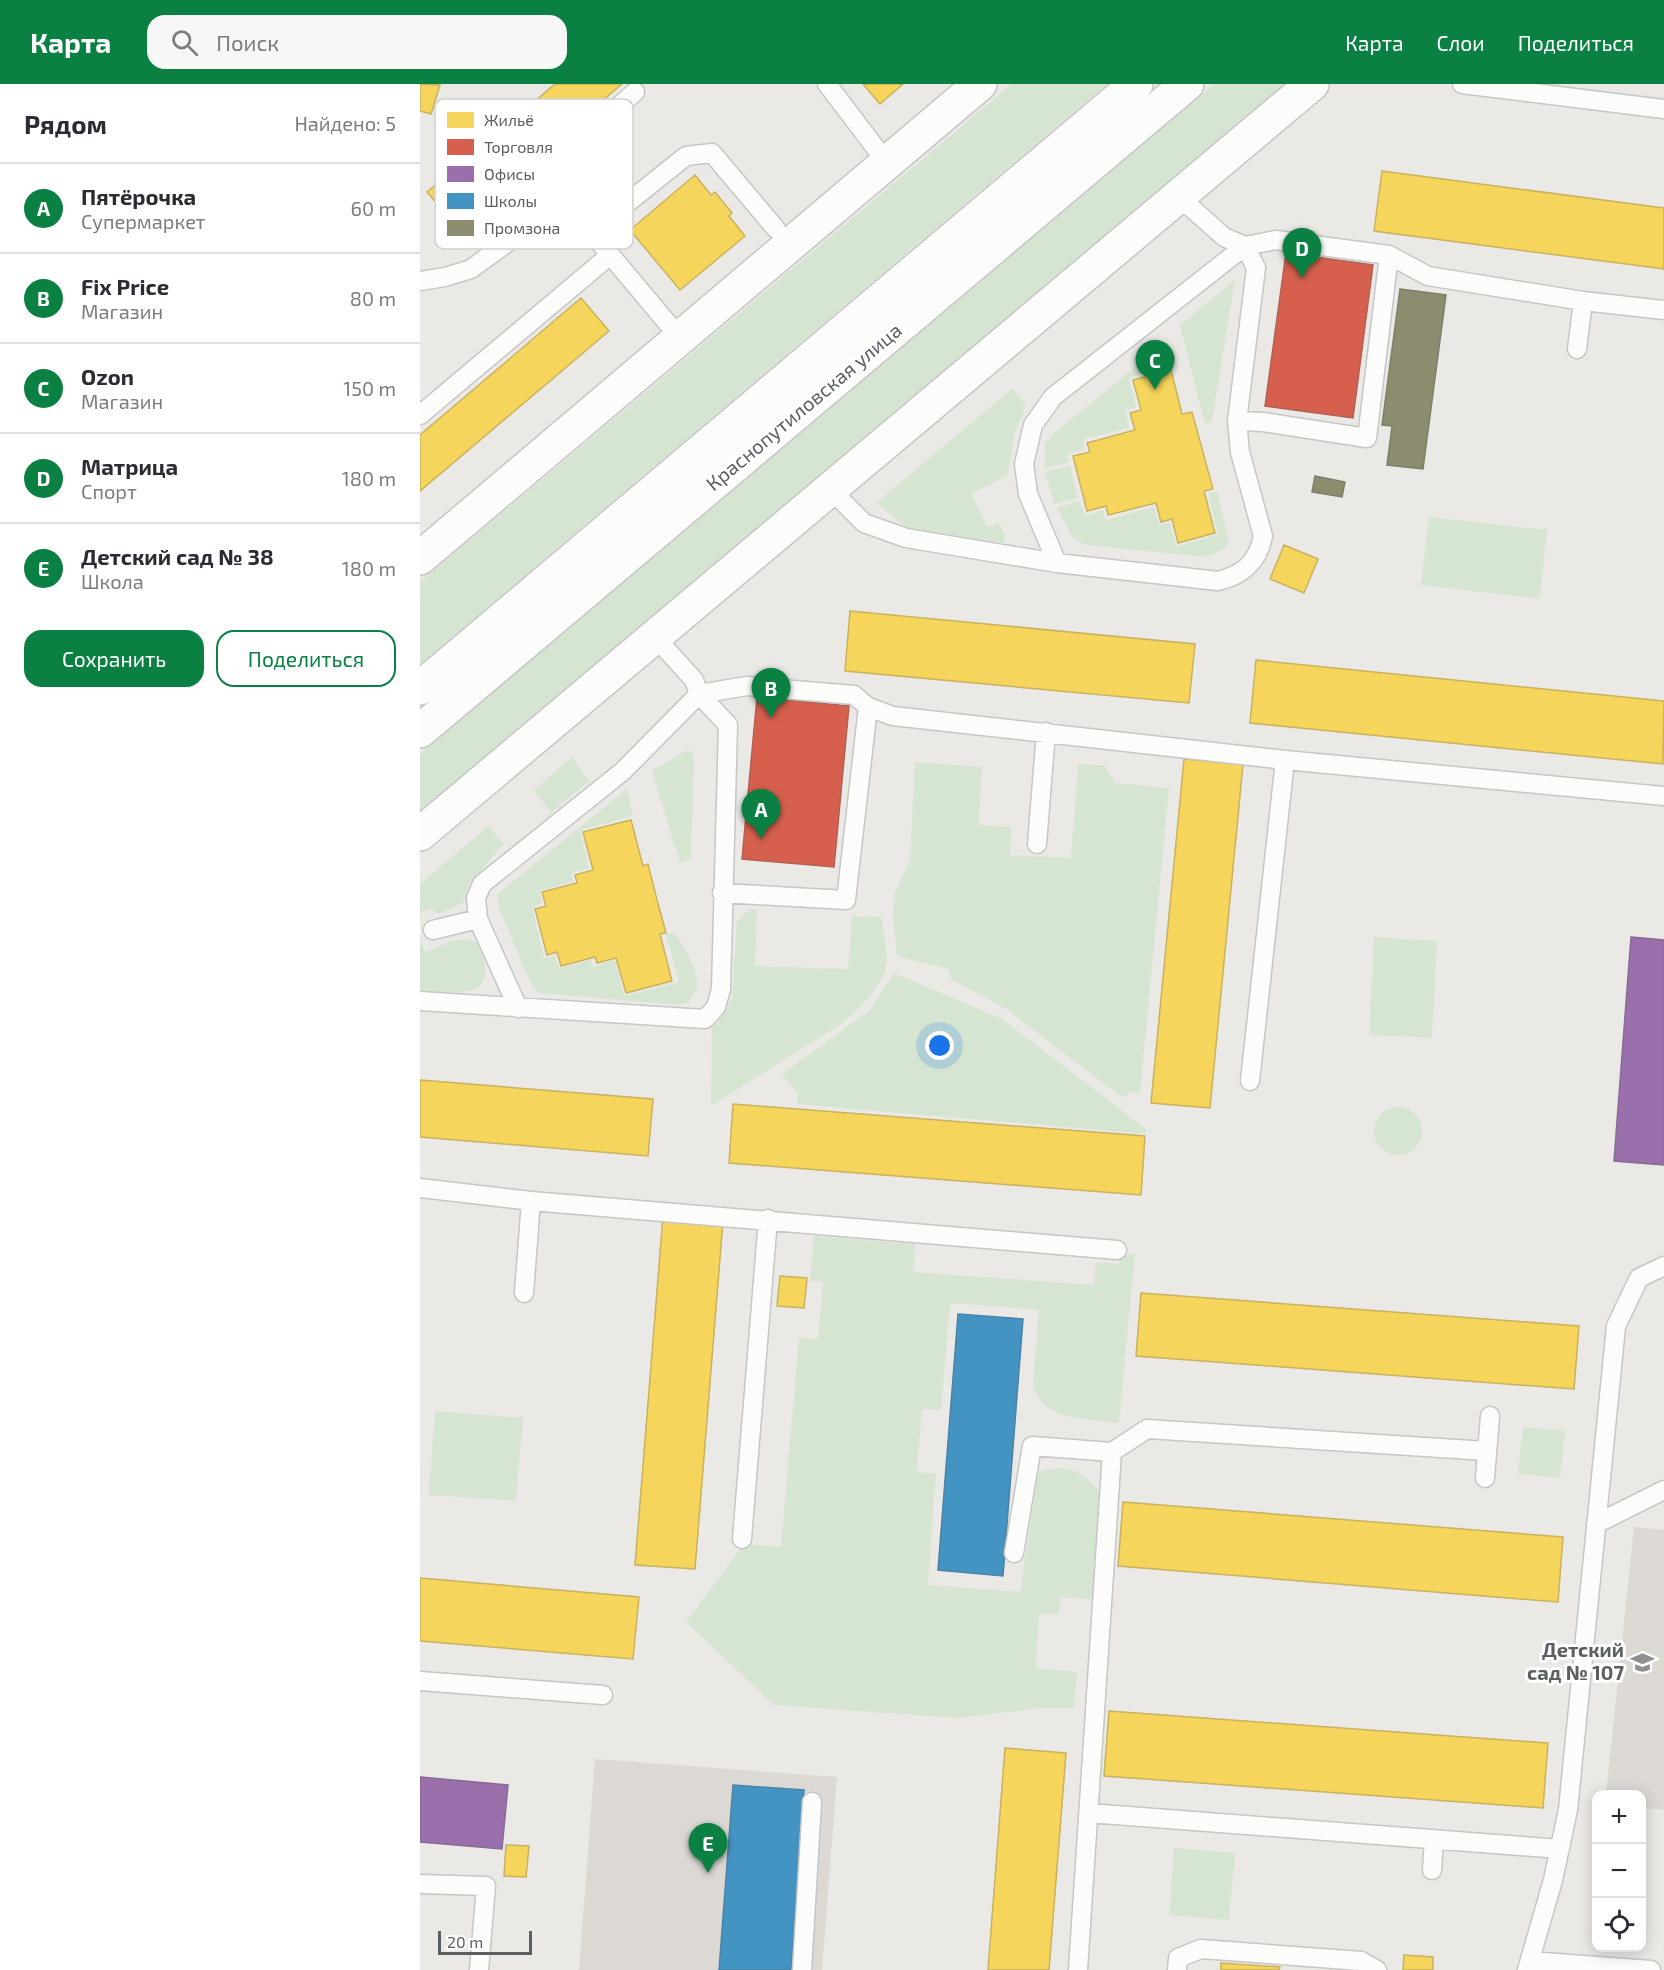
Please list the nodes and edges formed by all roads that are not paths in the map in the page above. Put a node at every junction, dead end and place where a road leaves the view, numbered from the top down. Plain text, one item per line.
1 (827, 84) edge
2 (980, 84) edge
3 (1136, 84) edge
4 (1187, 84) edge
5 (1312, 84) edge
6 (1462, 84) edge
7 (1573, 91) edge
8 (635, 92) dead end
9 (627, 99) edge
10 (1664, 110) edge
11 (887, 163) junction
12 (1178, 196) junction
13 (633, 198) edge
14 (776, 228) dead end
15 (1245, 246) junction
16 (499, 249) edge
17 (604, 249) edge
18 (1389, 255) junction
19 (609, 256) junction
20 (420, 281) edge
21 (1583, 301) junction
22 (1664, 310) edge
23 (680, 338) junction
24 (1577, 350) dead end
25 (420, 416) edge
26 (1237, 421) junction
27 (830, 489) junction
28 (420, 558) edge
29 (1057, 563) junction
30 (654, 637) junction
31 (420, 688) edge
32 (699, 694) junction
33 (868, 707) junction
34 (420, 731) edge
35 (1046, 732) junction
36 (1285, 760) junction
37 (1664, 796) edge
38 (420, 834) edge
39 (1037, 844) dead end
40 (722, 893) junction
41 (478, 919) junction
42 (433, 930) dead end
43 (420, 1001) edge
44 (518, 1008) junction
45 (1250, 1081) dead end
46 (420, 1188) edge
47 (531, 1201) junction
48 (768, 1219) junction
49 (1117, 1250) dead end
50 (1664, 1266) edge
51 (524, 1293) dead end
52 (1490, 1416) dead end
53 (1487, 1451) junction
54 (1112, 1452) junction
55 (1485, 1478) dead end
56 (1664, 1490) edge
57 (1596, 1524) junction
58 (742, 1539) dead end
59 (1014, 1553) dead end
60 (420, 1681) edge
61 (603, 1695) dead end
62 (813, 1802) dead end
63 (1089, 1813) junction
64 (1434, 1839) junction
65 (1560, 1849) junction
66 (1432, 1870) dead end
67 (420, 1884) edge
68 (1528, 1966) edge
69 (479, 1970) edge
70 (802, 1970) edge
71 (1078, 1970) edge
72 (1177, 1970) edge
73 (1377, 1970) edge
74 (1651, 1970) edge

1 - 11 lane
2 - 11 main road
3 - 31 main road, Краснопутиловская улица
4 - 34 main road, Краснопутиловская улица
5 - 12 main road
6 - 7 lane
7 - 10 lane
8 - 9 lane
11 - 23 main road
12 - 15 lane
12 - 27 main road
13 - 14 lane
15 - 18 lane
15 - 26 lane
15 - 29 lane
16 - 20 lane
17 - 19 lane
18 - 21 lane
18 - 26 lane
19 - 23 lane
19 - 25 lane
21 - 22 lane
21 - 24 lane
23 - 28 main road
26 - 29 lane
27 - 29 lane
27 - 30 main road
30 - 32 lane
30 - 38 main road
32 - 33 lane
32 - 40 lane
32 - 41 lane
33 - 35 lane
33 - 40 lane
35 - 36 lane
35 - 39 lane
36 - 37 lane
36 - 45 lane
40 - 44 lane
41 - 42 lane
41 - 44 lane
43 - 44 lane
46 - 47 lane
47 - 48 lane
47 - 51 lane
48 - 49 lane
48 - 58 lane
50 - 57 lane
52 - 53 lane
53 - 54 lane
53 - 55 lane
54 - 59 lane
54 - 63 lane
56 - 57 lane
57 - 65 lane
60 - 61 lane
62 - 70 lane
63 - 64 lane
63 - 71 lane
64 - 65 lane
64 - 66 lane
65 - 68 lane
67 - 69 lane
68 - 74 lane
72 - 73 lane

